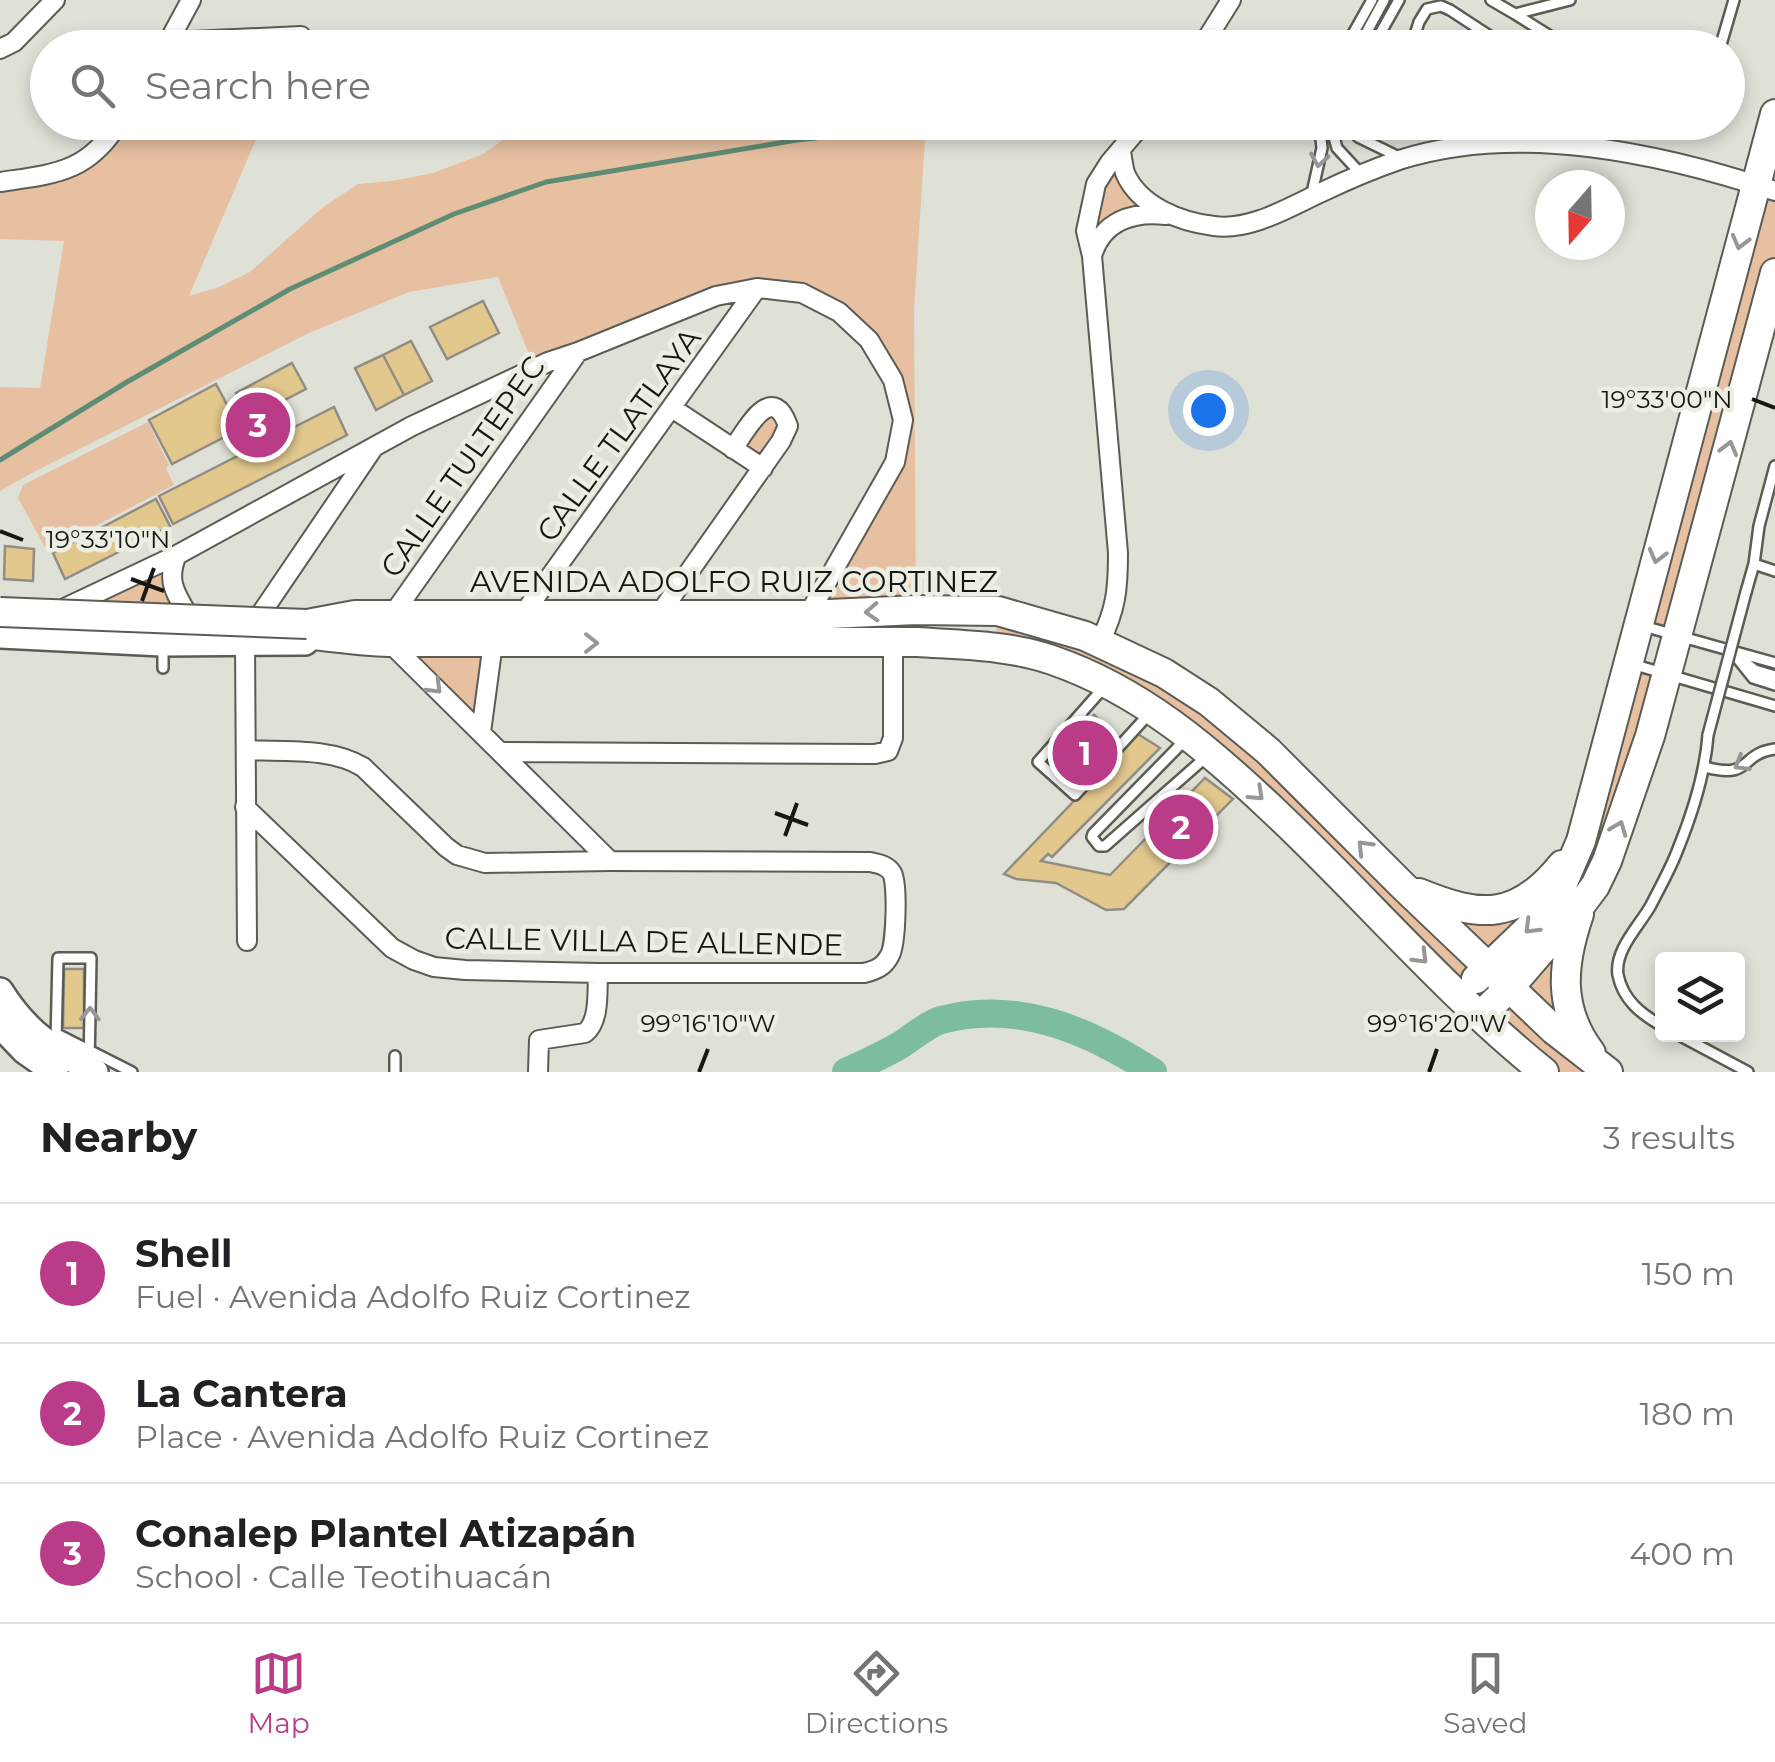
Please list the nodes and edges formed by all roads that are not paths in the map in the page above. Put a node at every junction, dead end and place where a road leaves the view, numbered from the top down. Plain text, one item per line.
1 (55, 0) edge
2 (191, 0) edge
3 (1231, 0) edge
4 (1372, 0) edge
5 (1384, 0) edge
6 (1399, 0) edge
7 (1492, 0) edge
8 (1570, 0) edge
9 (1734, 0) edge
10 (1515, 14) junction
11 (175, 30) edge
12 (1212, 30) edge
13 (1354, 30) edge
14 (1368, 30) edge
15 (1382, 30) edge
16 (1416, 30) edge
17 (1481, 30) edge
18 (1540, 30) edge
19 (1725, 30) edge
20 (0, 50) edge
21 (1775, 114) edge
22 (105, 140) edge
23 (1130, 140) edge
24 (1321, 140) edge
25 (1335, 140) edge
26 (1363, 140) edge
27 (1121, 151) junction
28 (1404, 158) junction
29 (1361, 174) junction
30 (0, 182) edge
31 (1765, 188) edge
32 (1311, 197) junction
33 (1175, 216) junction
34 (1092, 256) junction
35 (1775, 273) edge
36 (757, 288) junction
37 (578, 352) junction
38 (672, 408) junction
39 (375, 445) junction
40 (734, 449) junction
41 (1775, 466) edge
42 (763, 468) junction
43 (176, 555) junction
44 (1754, 564) junction
45 (1775, 571) edge
46 (0, 604) edge
47 (67, 607) junction
48 (104, 608) junction
49 (524, 613) junction
50 (1008, 614) junction
51 (188, 615) junction
52 (260, 615) junction
53 (658, 616) junction
54 (808, 616) junction
55 (1639, 625) junction
56 (1058, 627) junction
57 (354, 628) junction
58 (391, 628) junction
59 (2, 629) edge
60 (1678, 636) junction
61 (893, 642) junction
62 (1100, 642) junction
63 (245, 644) junction
64 (493, 644) junction
65 (1003, 648) junction
66 (1731, 651) junction
67 (1049, 659) junction
68 (1630, 663) junction
69 (1775, 663) edge
70 (1668, 674) junction
71 (1775, 676) edge
72 (1107, 684) junction
73 (1775, 685) edge
74 (1775, 706) edge
75 (1152, 710) junction
76 (481, 732) junction
77 (1200, 744) junction
78 (1775, 748) edge
79 (246, 750) junction
80 (501, 752) junction
81 (1705, 767) junction
82 (1135, 793) junction
83 (245, 807) junction
84 (1149, 807) junction
85 (1582, 841) junction
86 (610, 861) junction
87 (1404, 887) junction
88 (1584, 902) junction
89 (247, 941) dead end
90 (1488, 967) junction
91 (598, 973) junction
92 (1510, 988) junction
93 (0, 991) edge
94 (1459, 995) junction
95 (1480, 1016) junction
96 (1655, 1022) edge
97 (0, 1025) edge
98 (1693, 1042) edge
99 (56, 1052) edge
100 (395, 1056) dead end
101 (91, 1064) edge
102 (1606, 1071) edge
103 (132, 1072) edge
104 (395, 1072) edge
105 (538, 1072) edge
106 (1544, 1072) edge
107 (1748, 1072) edge

1 - 20 street
2 - 11 street
3 - 12 street
4 - 13 lane
5 - 14 lane
6 - 15 lane
7 - 10 lane
8 - 10 lane
9 - 19 lane
10 - 18 lane
16 - 17 lane
21 - 31 main road
22 - 30 street
23 - 27 street
24 -> 32 lane
25 - 29 lane
26 - 28 lane
27 - 33 street
27 - 34 street
28 - 29 street
28 - 31 street
29 - 32 street
31 -> 55 main road
32 - 33 street
33 - 34 street
34 - 62 street
60 -> 35 main road
36 - 37 street
36 - 38 street, CALLE TLATLAYA
36 - 54 street
37 - 39 street
37 - 58 street, CALLE TULTEPEC
38 - 40 street
38 - 49 street, CALLE TLATLAYA
39 - 43 street
39 - 52 street
40 - 42 street
40 - 42 street
41 - 44 lane
42 - 53 street
43 - 47 street
43 - 51 street
44 - 45 lane
44 - 81 lane, bridge
46 - 47 main road, AVENIDA ADOLFO RUIZ CORTINEZ
47 - 48 main road, AVENIDA ADOLFO RUIZ CORTINEZ
48 - 51 main road, AVENIDA ADOLFO RUIZ CORTINEZ
48 - 59 main road
49 - 53 main road, AVENIDA ADOLFO RUIZ CORTINEZ
49 - 58 main road, AVENIDA ADOLFO RUIZ CORTINEZ
50 -> 54 main road, AVENIDA ADOLFO RUIZ CORTINEZ
50 - 56 main road, AVENIDA ADOLFO RUIZ CORTINEZ
50 - 65 main road
51 - 52 main road, AVENIDA ADOLFO RUIZ CORTINEZ
52 - 57 main road, AVENIDA ADOLFO RUIZ CORTINEZ
53 - 54 main road, AVENIDA ADOLFO RUIZ CORTINEZ
55 - 60 lane
55 - 68 main road
56 - 62 main road, AVENIDA ADOLFO RUIZ CORTINEZ
56 - 67 main road
57 - 58 main road, AVENIDA ADOLFO RUIZ CORTINEZ
57 - 59 main road, AVENIDA ADOLFO RUIZ CORTINEZ, bridge
57 - 63 main road, AVENIDA ADOLFO RUIZ CORTINEZ
58 - 64 main road, AVENIDA ADOLFO RUIZ CORTINEZ
58 -> 76 street
59 - 63 main road, AVENIDA ADOLFO RUIZ CORTINEZ
60 - 66 lane
60 - 70 main road
64 -> 61 main road, AVENIDA ADOLFO RUIZ CORTINEZ
61 - 65 main road, AVENIDA ADOLFO RUIZ CORTINEZ
61 - 80 street
87 -> 62 main road, AVENIDA ADOLFO RUIZ CORTINEZ
63 - 79 street
64 - 76 street
65 - 67 main road, AVENIDA ADOLFO RUIZ CORTINEZ
66 - 69 lane
66 - 71 lane
66 - 73 lane
67 - 72 main road, AVENIDA ADOLFO RUIZ CORTINEZ
68 - 70 lane
68 - 85 main road
70 - 74 lane
88 -> 70 main road
72 - 75 main road, AVENIDA ADOLFO RUIZ CORTINEZ
72 - 75 lane
75 - 77 main road, AVENIDA ADOLFO RUIZ CORTINEZ
76 - 80 street
77 - 82 lane
77 - 84 lane
77 -> 94 main road, AVENIDA ADOLFO RUIZ CORTINEZ
78 -> 81 lane
79 - 83 street
79 - 86 street
80 - 86 street
81 - 96 lane
82 - 84 lane
82 - 84 lane
83 - 89 street
83 - 91 street, CALLE VILLA DE ALLENDE
85 - 87 main road
85 -> 90 main road
86 - 91 street, CALLE VILLA DE ALLENDE
87 - 90 main road, AVENIDA ADOLFO RUIZ CORTINEZ
88 - 92 main road
88 - 102 main road
90 - 92 main road, AVENIDA ADOLFO RUIZ CORTINEZ
90 - 94 main road
91 - 105 street
92 - 95 main road
92 - 102 main road, AVENIDA ADOLFO RUIZ CORTINEZ
93 - 99 main road
94 - 95 main road, AVENIDA ADOLFO RUIZ CORTINEZ
95 - 106 main road, AVENIDA ADOLFO RUIZ CORTINEZ
97 - 99 main road
98 - 107 lane
99 - 101 main road
101 -> 99 lane
100 - 104 lane
101 - 103 lane

